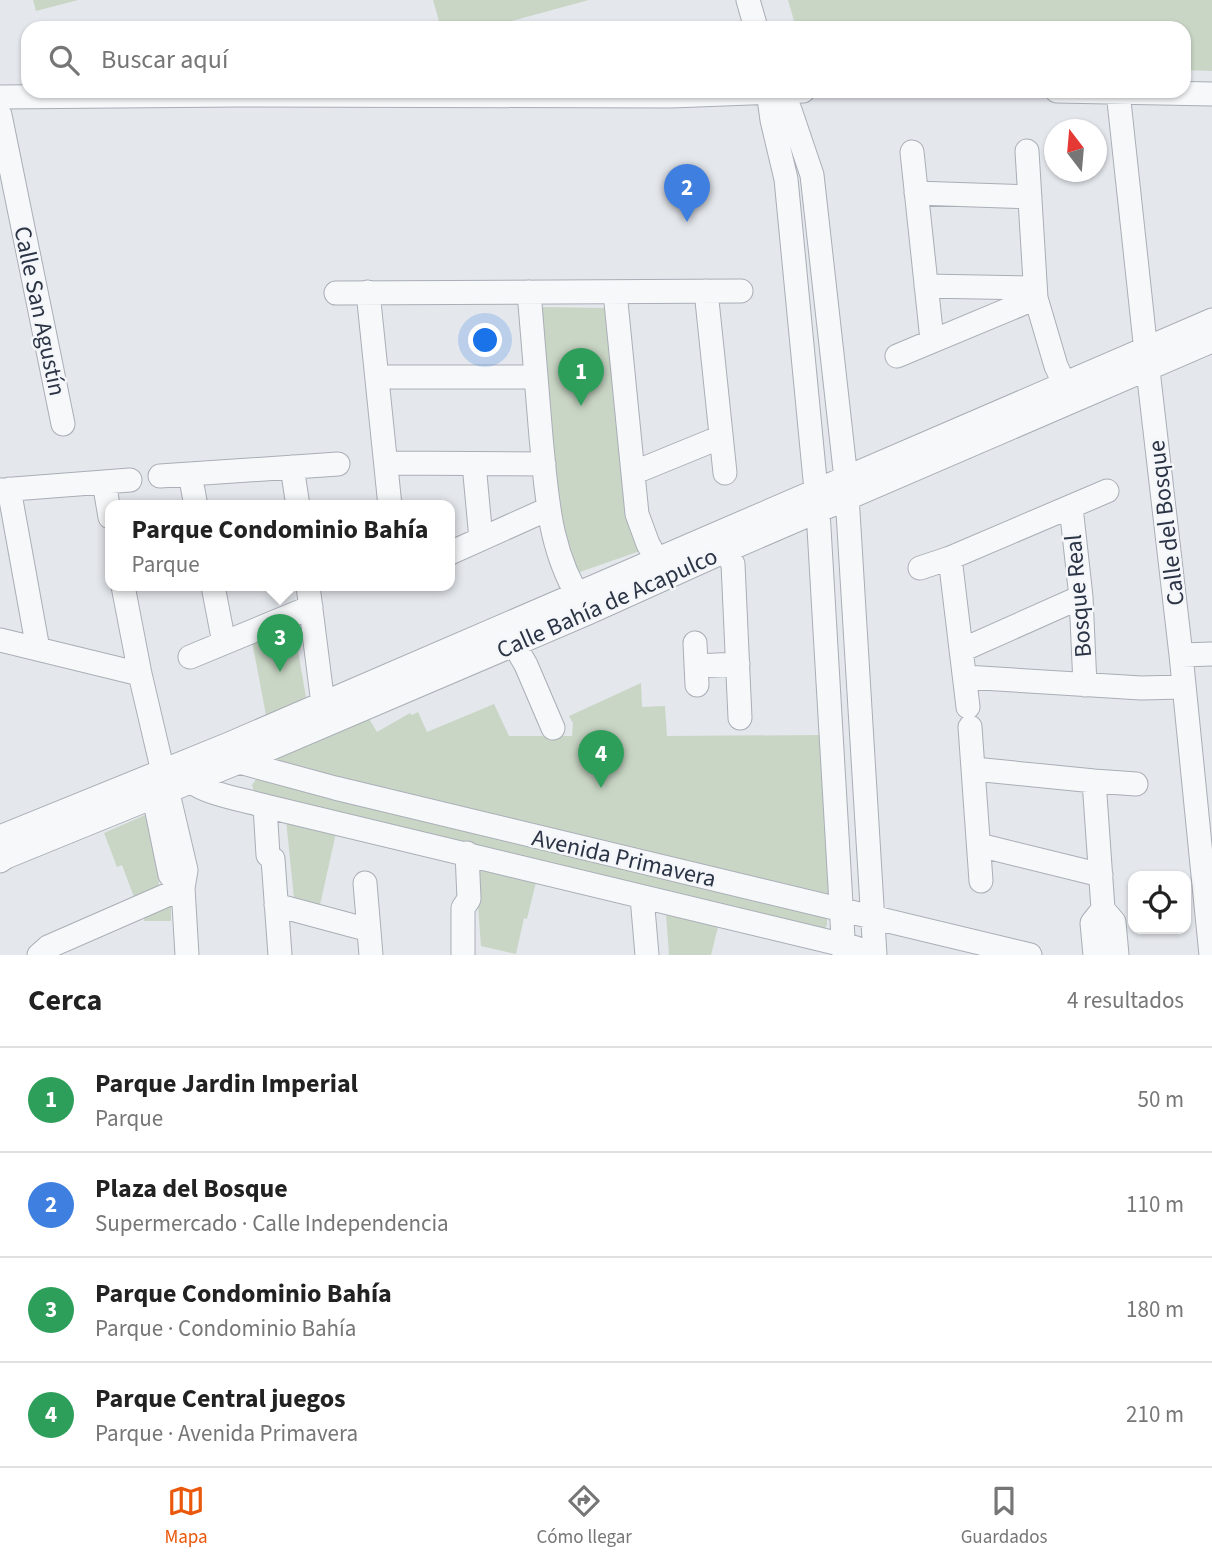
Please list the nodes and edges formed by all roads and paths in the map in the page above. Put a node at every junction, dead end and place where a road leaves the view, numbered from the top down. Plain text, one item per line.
1 (748, 0) edge
2 (754, 21) edge
3 (1191, 94) edge
4 (1212, 94) edge
5 (0, 97) edge
6 (21, 97) edge
7 (779, 98) edge
8 (784, 98) edge
9 (1119, 98) edge
10 (0, 115) edge
11 (1027, 151) dead end
12 (912, 152) dead end
13 (812, 175) junction
14 (786, 180) junction
15 (916, 193) junction
16 (1030, 197) junction
17 (926, 286) junction
18 (706, 291) junction
19 (741, 291) dead end
20 (368, 292) junction
21 (529, 292) junction
22 (615, 292) junction
23 (336, 293) dead end
24 (1035, 293) junction
25 (1212, 320) edge
26 (932, 340) junction
27 (1212, 341) edge
28 (897, 356) dead end
29 (1147, 359) junction
30 (377, 377) junction
31 (536, 377) junction
32 (1064, 383) junction
33 (63, 424) dead end
34 (721, 437) junction
35 (386, 463) junction
36 (338, 464) dead end
37 (474, 464) junction
38 (544, 464) junction
39 (292, 467) junction
40 (633, 472) junction
41 (725, 473) dead end
42 (190, 474) junction
43 (160, 476) dead end
44 (130, 480) dead end
45 (104, 482) junction
46 (5, 489) edge
47 (847, 489) junction
48 (1107, 491) dead end
49 (107, 500) edge
50 (195, 500) edge
51 (297, 500) edge
52 (389, 500) edge
53 (818, 501) junction
54 (1071, 507) junction
55 (548, 509) junction
56 (481, 539) junction
57 (455, 551) edge
58 (725, 551) junction
59 (950, 558) junction
60 (657, 560) junction
61 (920, 568) dead end
62 (124, 591) edge
63 (214, 591) edge
64 (310, 597) edge
65 (1081, 597) junction
66 (582, 604) junction
67 (0, 640) edge
68 (224, 642) junction
69 (695, 643) dead end
70 (514, 644) junction
71 (38, 649) junction
72 (962, 650) junction
73 (1212, 654) edge
74 (1181, 655) junction
75 (190, 657) dead end
76 (738, 664) junction
77 (134, 672) junction
78 (415, 675) junction
79 (965, 677) junction
80 (1085, 685) junction
81 (1183, 687) junction
82 (321, 715) junction
83 (740, 718) dead end
84 (553, 728) dead end
85 (862, 733) junction
86 (831, 736) junction
87 (234, 753) junction
88 (974, 769) junction
89 (168, 780) junction
90 (1094, 781) junction
91 (1136, 784) dead end
92 (271, 807) junction
93 (0, 837) edge
94 (979, 845) junction
95 (460, 852) junction
96 (0, 861) edge
97 (1101, 876) junction
98 (981, 881) dead end
99 (365, 883) dead end
100 (183, 888) junction
101 (649, 898) junction
102 (276, 905) junction
103 (1103, 909) junction
104 (841, 910) junction
105 (873, 917) junction
106 (369, 930) junction
107 (844, 950) edge
108 (469, 953) edge
109 (879, 954) edge
110 (39, 955) edge
111 (187, 955) edge
112 (280, 955) edge
113 (371, 955) edge
114 (647, 955) edge
115 (660, 955) edge
116 (1030, 955) edge
117 (1095, 955) edge
118 (1117, 955) edge
119 (1211, 955) edge

1 - 2 street
3 - 4 street
5 - 6 street
7 - 14 street
8 - 13 street
9 - 29 street, Calle del Bosque
10 - 33 street, Calle San Agustín
11 - 16 street
12 - 15 street
13 - 14 street
13 - 47 street
14 - 53 street
15 - 16 street
15 - 17 street
16 - 24 street
17 - 24 street
17 - 26 street
18 - 19 street
18 - 22 street
18 - 34 street
20 - 21 street
20 - 23 street
20 - 30 street
21 - 22 street
21 - 31 street
22 - 40 street
24 - 26 street
24 - 32 street
25 - 29 street, Calle Bahía de Acapulco
26 - 28 street
27 - 29 street, Calle Bahía de Acapulco
29 - 32 street, Calle Bahía de Acapulco
29 - 47 street, Calle Bahía de Acapulco
29 - 74 street, Calle del Bosque
30 - 31 street
30 - 35 street
31 - 38 street
32 - 47 street, Calle Bahía de Acapulco
34 - 40 street
34 - 41 street
35 - 37 street
35 - 52 street
36 - 39 street
37 - 38 street
37 - 56 street
38 - 55 street
39 - 42 street
39 - 51 street
40 - 60 street
42 - 43 street
42 - 50 street
44 - 45 street
45 - 46 street
45 - 49 street
46 - 71 street
47 - 53 street, Calle Bahía de Acapulco
47 - 85 street
48 - 54 street, Bosque Real
53 - 58 street, Calle Bahía de Acapulco
53 - 60 street, Calle Bahía de Acapulco
53 - 86 street
54 - 59 street, Bosque Real
54 - 65 street, Bosque Real
55 - 56 street
55 - 66 street
56 - 57 street
58 - 66 street, Calle Bahía de Acapulco
58 - 76 street
59 - 61 street, Bosque Real
59 - 72 street
60 - 66 street, Calle Bahía de Acapulco
62 - 77 street
63 - 68 street
64 - 68 street
64 - 82 street
65 - 72 street
65 - 80 street, Bosque Real
66 - 70 street, Calle Bahía de Acapulco
66 - 78 street, Calle Bahía de Acapulco
67 - 71 street
68 - 75 street
69 - 76 street
70 - 78 street, Calle Bahía de Acapulco
70 - 84 street
71 - 77 street
72 - 79 street
73 - 74 street
74 - 81 street, Calle del Bosque
76 - 83 street
77 - 89 street
78 - 82 street, Calle Bahía de Acapulco
79 - 80 street, Bosque Real
79 - 88 street
80 - 81 street, Bosque Real
81 - 119 street, Calle del Bosque
82 - 87 street, Calle Bahía de Acapulco
85 - 86 street
85 - 105 street
86 - 104 street
87 - 89 street, Calle Bahía de Acapulco
87 - 104 street, Avenida Primavera
88 - 90 street
88 - 94 street
89 - 92 street, Avenida Primavera
89 - 93 street, Calle Bahía de Acapulco
89 - 96 street, Calle Bahía de Acapulco
89 - 100 street
90 - 91 street
90 - 97 street
92 - 95 street, Avenida Primavera
92 - 102 street
94 - 97 street
94 - 98 street
95 - 101 street, Avenida Primavera
95 - 108 street
97 - 103 street
99 - 106 street
100 - 110 street
100 - 111 street
101 - 107 street, Avenida Primavera
101 - 114 street
101 - 115 street
102 - 106 street
102 - 112 street
103 - 117 street
103 - 118 street
104 - 105 street, Avenida Primavera
104 - 107 street
105 - 109 street
105 - 116 street, Avenida Primavera
106 - 113 street
107 - 109 street, Avenida Primavera

